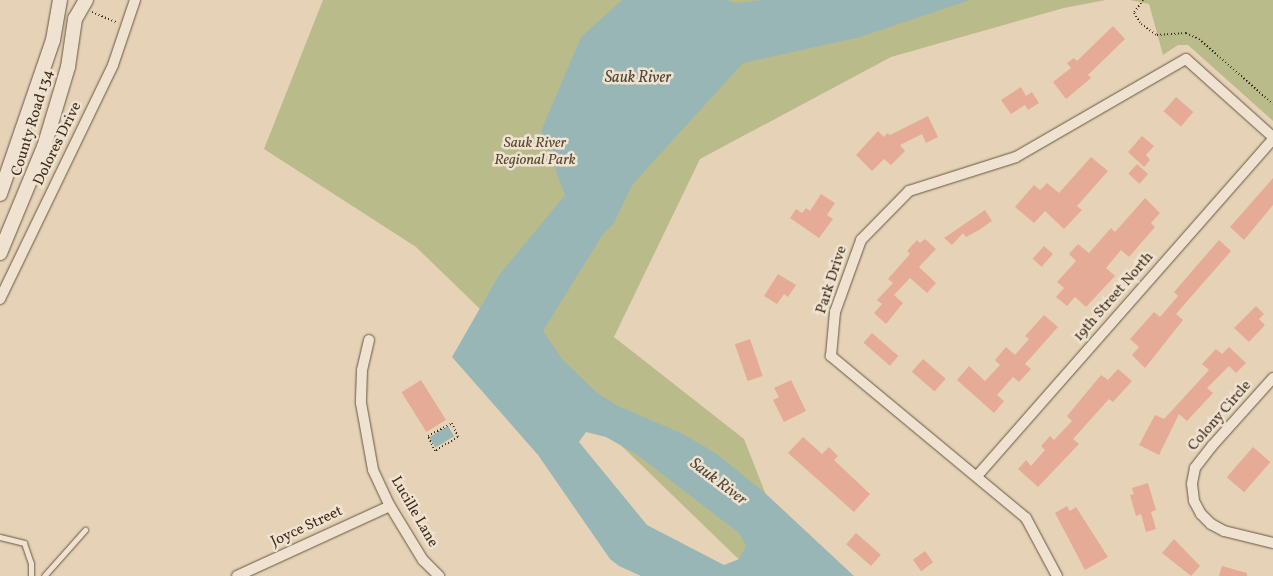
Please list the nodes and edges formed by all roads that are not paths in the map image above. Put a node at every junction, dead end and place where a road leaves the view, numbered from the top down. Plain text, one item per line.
1 (60, 0) edge
2 (135, 0) edge
3 (89, 6) edge
4 (1273, 138) edge
5 (0, 194) edge
6 (0, 253) edge
7 (0, 298) edge
8 (369, 340) dead end
9 (1273, 378) edge
10 (977, 476) junction
11 (390, 506) junction
12 (85, 530) dead end
13 (0, 537) edge
14 (1273, 543) edge
15 (31, 576) edge
16 (44, 576) edge
17 (237, 576) edge
18 (439, 576) edge
19 (1057, 576) edge

1 - 5 street, County Road 134
2 - 7 street, Dolores Drive
3 - 6 street, County Road 134
4 - 10 street, 19th Street North
4 - 10 street, Park Drive
8 - 11 street, Lucille Lane
9 - 14 street, Colony Circle
10 - 19 street, Park Drive
11 - 17 street, Joyce Street
11 - 18 street, Lucille Lane
12 - 16 lane
13 - 15 lane

